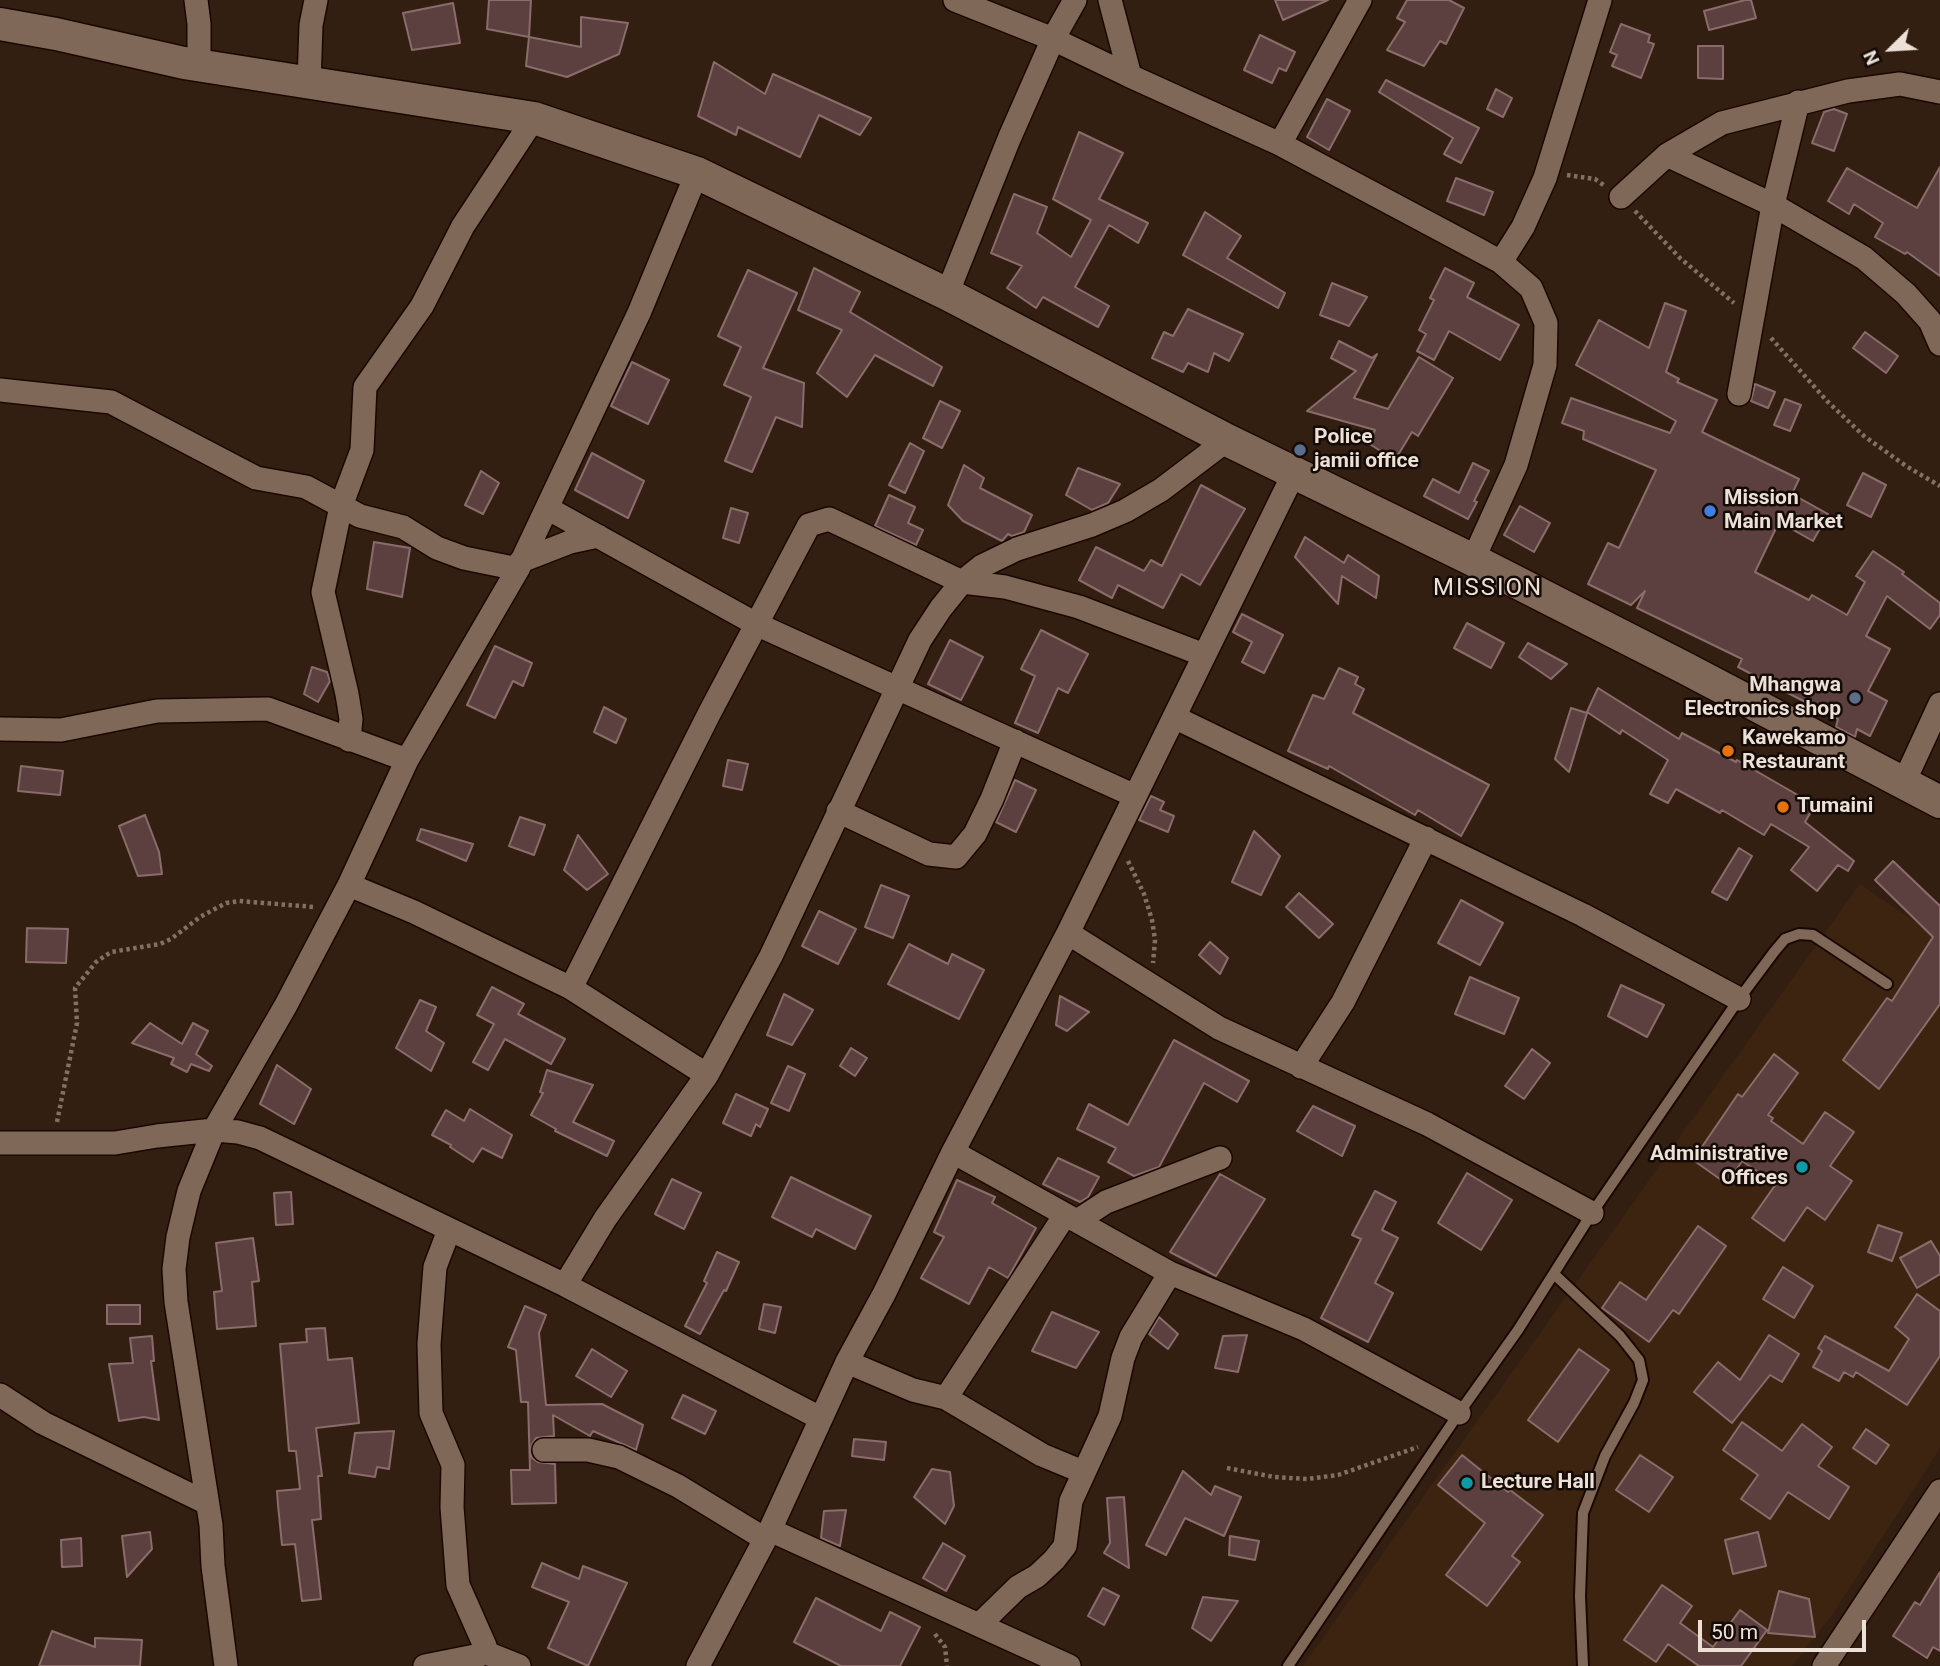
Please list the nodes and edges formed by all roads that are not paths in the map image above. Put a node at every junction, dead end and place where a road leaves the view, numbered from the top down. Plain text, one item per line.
1 (196, 0) edge
2 (316, 0) edge
3 (955, 0) edge
4 (1075, 0) edge
5 (1110, 0) edge
6 (1600, 0) edge
7 (1356, 3) edge
8 (0, 24) edge
9 (1054, 38) junction
10 (199, 64) junction
11 (1130, 76) junction
12 (309, 83) junction
13 (1940, 92) edge
14 (1798, 102) junction
15 (534, 118) junction
16 (1280, 144) junction
17 (1668, 155) junction
18 (697, 173) junction
19 (1622, 197) road end
20 (1773, 205) junction
21 (1501, 262) junction
22 (947, 294) junction
23 (1940, 344) edge
24 (0, 390) edge
25 (1739, 394) dead end
26 (1227, 439) junction
27 (1294, 473) junction
28 (341, 506) junction
29 (547, 508) junction
30 (598, 536) junction
31 (1473, 560) junction
32 (519, 565) junction
33 (962, 582) junction
34 (756, 624) junction
35 (1204, 655) junction
36 (896, 687) junction
37 (1940, 704) edge
38 (1174, 717) junction
39 (0, 729) edge
40 (349, 740) junction
41 (1015, 741) junction
42 (407, 760) junction
43 (1904, 782) junction
44 (1135, 796) junction
45 (1940, 802) edge
46 (838, 811) junction
47 (1426, 838) junction
48 (349, 885) junction
49 (1068, 933) junction
50 (1887, 984) dead end
51 (571, 988) junction
52 (1739, 999) junction
53 (1301, 1067) junction
54 (706, 1075) junction
55 (214, 1130) junction
56 (0, 1143) edge
57 (953, 1152) junction
58 (1220, 1158) dead end
59 (1592, 1213) junction
60 (1071, 1218) junction
61 (449, 1230) junction
62 (1170, 1273) junction
63 (1554, 1274) junction
64 (565, 1285) junction
65 (846, 1362) junction
66 (946, 1398) junction
67 (2, 1400) edge
68 (1459, 1413) junction
69 (820, 1418) junction
70 (544, 1450) dead end
71 (1083, 1472) junction
72 (1940, 1491) edge
73 (207, 1503) junction
74 (767, 1535) junction
75 (979, 1625) junction
76 (484, 1652) junction
77 (226, 1666) edge
78 (425, 1666) edge
79 (519, 1666) edge
80 (698, 1666) edge
81 (1069, 1666) edge
82 (1288, 1666) edge
83 (1583, 1666) edge
84 (1824, 1666) edge

1 - 10 street
2 - 12 street
3 - 9 street
4 - 9 street
5 - 11 street
6 - 21 street
7 - 16 street
8 - 10 main road
9 - 11 street
9 - 22 street
10 - 12 main road
11 - 16 street
12 - 15 main road
13 - 14 street
14 - 17 street
14 - 20 street
15 - 18 main road
15 - 28 street
16 - 21 street
17 - 19 street
17 - 20 street
18 - 22 main road
18 - 29 street
20 - 23 street
20 - 25 street
21 - 31 street
22 - 26 main road
24 - 28 street
26 - 27 main road
26 - 33 street
27 - 31 main road
27 - 35 street
28 - 32 street
28 - 40 street
29 - 30 street
29 - 32 street
30 - 32 street
30 - 34 street
31 - 43 main road
32 - 42 street
33 - 34 street
33 - 35 street
33 - 36 street
34 - 36 street
34 - 51 street
35 - 38 street
36 - 41 street
36 - 46 street
37 - 43 street
38 - 44 street
38 - 47 street
39 - 40 street
40 - 42 street
41 - 44 street
41 - 46 street
42 - 48 street
43 - 45 main road
44 - 49 street
46 - 54 street
47 - 52 street
47 - 53 street
48 - 51 street
48 - 55 street
49 - 53 street
49 - 57 street
50 - 52 lane
51 - 54 street
52 - 59 lane
53 - 59 street
54 - 64 street
55 - 56 street
55 - 61 street
55 - 73 street
57 - 60 street
57 - 65 street
58 - 60 street
59 - 63 lane
60 - 62 street
60 - 66 street
61 - 64 street
61 - 76 street
62 - 68 street
62 - 71 street
63 - 68 lane
63 - 83 lane
64 - 69 street
65 - 66 street
65 - 69 street
66 - 71 street
67 - 73 street
68 - 82 lane
69 - 74 street
70 - 74 street
71 - 75 street
72 - 84 street
73 - 77 street
74 - 75 street
74 - 80 street
75 - 81 street
76 - 78 street
76 - 79 street

